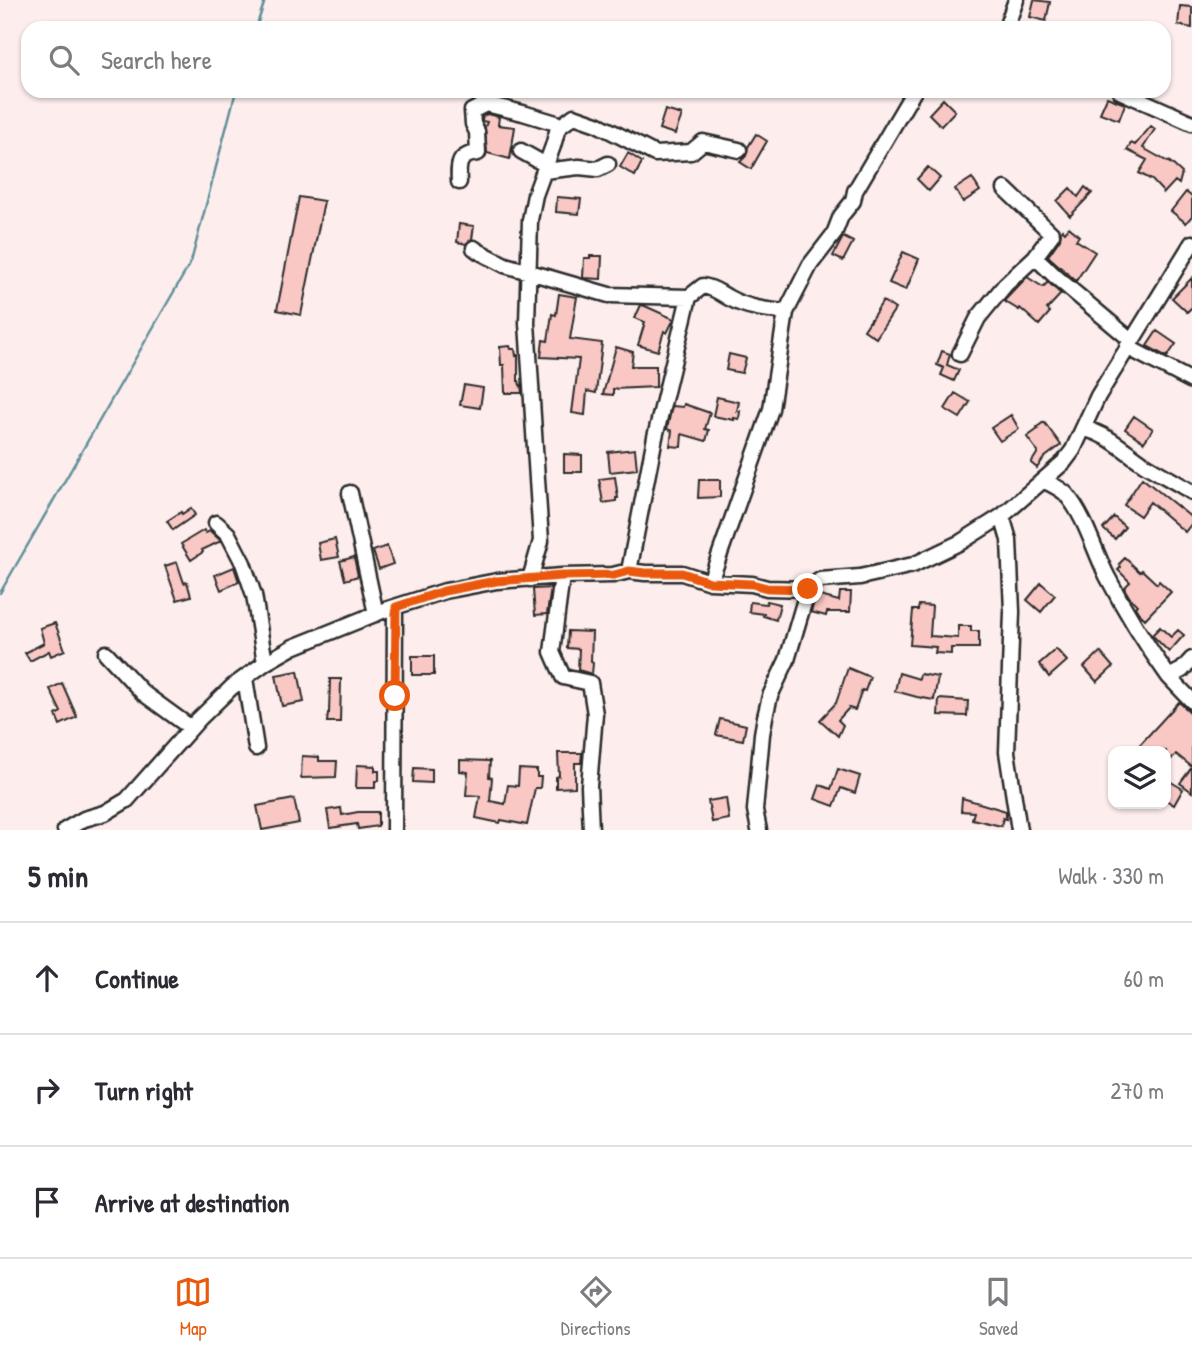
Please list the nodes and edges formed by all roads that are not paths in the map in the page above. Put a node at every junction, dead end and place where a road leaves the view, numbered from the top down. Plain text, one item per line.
1 (1016, 0) edge
2 (1008, 21) edge
3 (910, 98) edge
4 (1136, 98) edge
5 (1192, 123) edge
6 (558, 128) junction
7 (739, 150) dead end
8 (521, 151) dead end
9 (608, 164) dead end
10 (545, 168) junction
11 (459, 182) dead end
12 (1005, 189) dead end
13 (1191, 245) edge
14 (474, 248) dead end
15 (1035, 257) junction
16 (529, 271) junction
17 (689, 297) junction
18 (786, 312) junction
19 (1129, 344) junction
20 (960, 354) dead end
21 (1192, 382) edge
22 (1083, 428) junction
23 (1043, 480) junction
24 (1192, 492) edge
25 (350, 493) dead end
26 (1003, 516) junction
27 (216, 523) dead end
28 (629, 571) junction
29 (562, 576) junction
30 (530, 579) junction
31 (710, 582) junction
32 (808, 589) junction
33 (396, 607) junction
34 (376, 614) junction
35 (106, 653) dead end
36 (1192, 659) edge
37 (265, 663) junction
38 (1168, 677) junction
39 (245, 678) junction
40 (1192, 701) edge
41 (191, 728) junction
42 (256, 748) dead end
43 (65, 830) edge
44 (394, 830) edge
45 (591, 830) edge
46 (759, 830) edge
47 (1019, 830) edge

1 - 2 street
3 - 18 street
4 - 5 street
6 - 7 street
6 - 10 street
6 - 11 street
8 - 10 street
9 - 10 street
10 - 16 street
12 - 15 street
13 - 19 street
14 - 16 street
15 - 19 street
15 - 20 street
16 - 17 street
16 - 30 street
17 - 18 street
17 - 28 street
18 - 31 street
19 - 21 street
19 - 22 street
22 - 23 street
22 - 24 street
23 - 26 street
23 - 38 street
25 - 34 street
26 - 32 street
26 - 47 street
27 - 37 street
28 - 29 street
28 - 31 street
29 - 30 street
29 - 45 street
30 - 33 street
31 - 32 street
32 - 46 street
33 - 34 street
33 - 44 street
34 - 37 street
35 - 41 street
36 - 38 street
37 - 39 street
38 - 40 street
39 - 41 street
39 - 42 street
41 - 43 street

